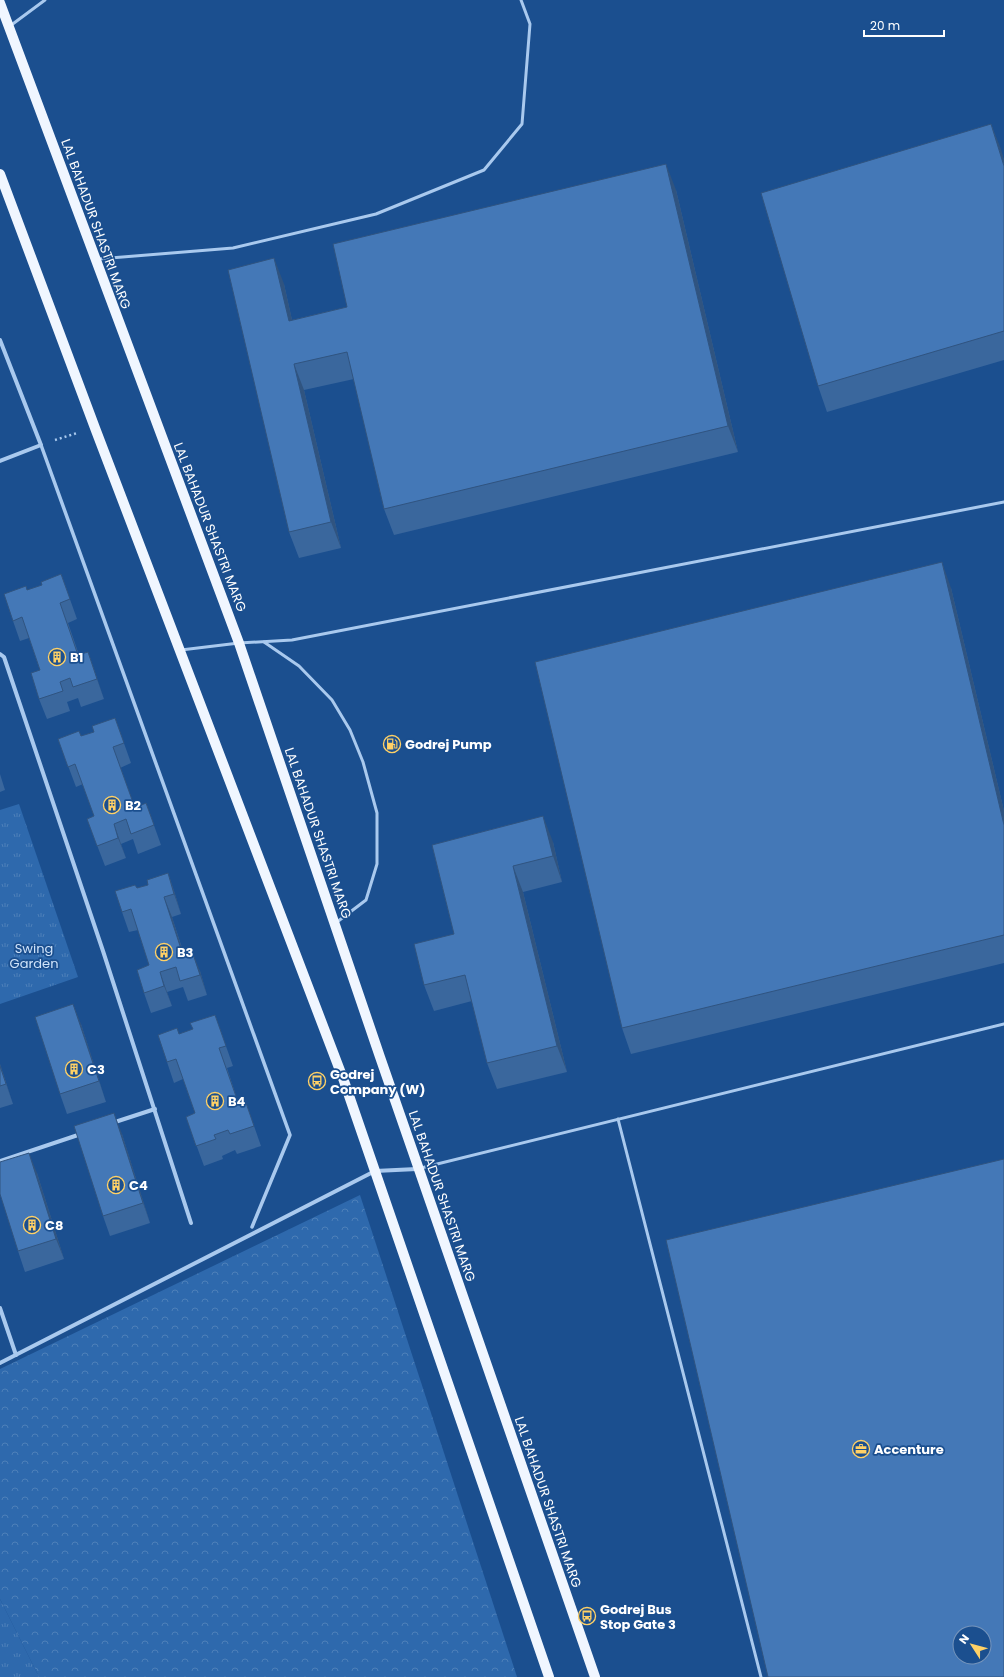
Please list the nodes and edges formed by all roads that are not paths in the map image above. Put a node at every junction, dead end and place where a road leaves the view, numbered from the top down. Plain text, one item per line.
1 (45, 0) edge
2 (521, 0) edge
3 (0, 3) edge
4 (9, 28) junction
5 (0, 174) edge
6 (95, 259) junction
7 (0, 340) edge
8 (42, 445) junction
9 (0, 461) edge
10 (1004, 502) edge
11 (264, 642) junction
12 (239, 643) junction
13 (180, 650) junction
14 (0, 654) edge
15 (334, 924) junction
16 (1004, 1024) edge
17 (155, 1109) junction
18 (618, 1119) junction
19 (110, 1124) edge
20 (88, 1131) edge
21 (0, 1161) edge
22 (418, 1168) junction
23 (376, 1171) junction
24 (191, 1222) dead end
25 (252, 1227) dead end
26 (0, 1308) edge
27 (16, 1355) junction
28 (0, 1363) edge
29 (549, 1677) edge
30 (595, 1677) edge
31 (761, 1677) edge

1 - 4 lane
2 - 6 lane
3 - 4 main road, LAL BAHADUR SHASTRI MARG
4 - 6 main road, LAL BAHADUR SHASTRI MARG
5 - 13 main road
6 - 12 main road, LAL BAHADUR SHASTRI MARG
7 - 8 street
8 - 9 street
8 - 25 street
10 - 11 lane
11 - 12 lane
11 - 15 lane
12 - 13 lane
12 - 15 main road, LAL BAHADUR SHASTRI MARG
13 - 23 main road
14 - 17 street
15 - 22 main road, LAL BAHADUR SHASTRI MARG
16 - 18 lane
17 - 19 street
17 - 24 street
18 - 22 lane
18 - 31 lane
20 - 21 street
22 - 23 street
22 - 30 main road, LAL BAHADUR SHASTRI MARG
23 - 27 street
23 - 29 main road
26 - 27 street
27 - 28 street

